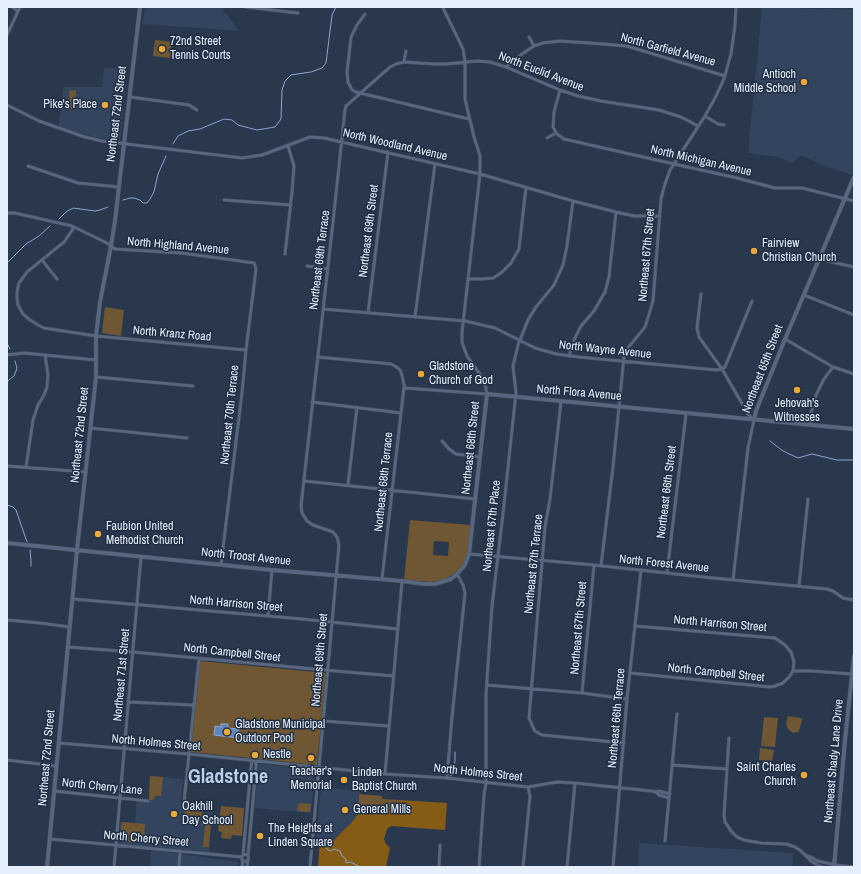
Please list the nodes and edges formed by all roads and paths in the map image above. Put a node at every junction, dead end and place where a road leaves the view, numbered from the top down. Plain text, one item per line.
1 (12, 7) edge
2 (20, 7) edge
3 (140, 7) edge
4 (245, 7) edge
5 (443, 7) edge
6 (736, 7) edge
7 (18, 11) junction
8 (298, 13) dead end
9 (365, 14) dead end
10 (7, 35) edge
11 (529, 37) dead end
12 (534, 46) junction
13 (406, 51) dead end
14 (465, 61) junction
15 (404, 62) junction
16 (506, 68) junction
17 (725, 76) junction
18 (560, 90) junction
19 (360, 93) junction
20 (129, 96) junction
21 (7, 105) edge
22 (197, 110) dead end
23 (705, 116) junction
24 (469, 119) junction
25 (724, 125) dead end
26 (698, 126) junction
27 (556, 133) junction
28 (547, 138) dead end
29 (342, 142) junction
30 (123, 144) junction
31 (288, 146) junction
32 (388, 152) junction
33 (435, 164) junction
34 (674, 164) junction
35 (28, 166) dead end
36 (480, 174) junction
37 (854, 177) edge
38 (119, 187) junction
39 (526, 187) junction
40 (845, 199) junction
41 (224, 200) dead end
42 (854, 201) edge
43 (573, 202) junction
44 (291, 205) junction
45 (616, 212) junction
46 (7, 213) edge
47 (660, 216) junction
48 (72, 226) junction
49 (111, 246) junction
50 (285, 254) dead end
51 (819, 259) junction
52 (42, 260) junction
53 (306, 266) dead end
54 (256, 267) joint
55 (854, 267) edge
56 (328, 269) junction
57 (57, 279) dead end
58 (468, 279) junction
59 (701, 294) dead end
60 (804, 295) junction
61 (752, 301) dead end
62 (323, 309) junction
63 (368, 313) junction
64 (854, 315) edge
65 (415, 317) junction
66 (462, 321) junction
67 (96, 336) junction
68 (785, 339) junction
69 (520, 340) junction
70 (246, 350) junction
71 (7, 355) edge
72 (45, 355) junction
73 (569, 356) junction
74 (318, 357) junction
75 (96, 360) junction
76 (624, 361) junction
77 (833, 366) junction
78 (722, 369) junction
79 (854, 374) edge
80 (96, 377) junction
81 (193, 386) dead end
82 (404, 386) junction
83 (487, 394) junction
84 (515, 397) junction
85 (312, 402) junction
86 (561, 402) junction
87 (356, 407) junction
88 (619, 407) junction
89 (401, 413) junction
90 (686, 414) junction
91 (754, 420) junction
92 (810, 425) junction
93 (90, 428) junction
94 (854, 429) edge
95 (187, 438) dead end
96 (442, 440) dead end
97 (480, 457) junction
98 (7, 466) edge
99 (26, 467) junction
100 (86, 472) junction
101 (304, 481) junction
102 (348, 485) junction
103 (392, 490) junction
104 (475, 499) junction
105 (808, 499) dead end
106 (307, 521) joint
107 (7, 543) edge
108 (77, 550) junction
109 (469, 554) junction
110 (498, 556) junction
111 (141, 557) junction
112 (543, 560) junction
113 (221, 564) junction
114 (594, 565) junction
115 (601, 566) junction
116 (272, 570) junction
117 (641, 570) junction
118 (667, 573) junction
119 (457, 574) junction
120 (336, 575) junction
121 (382, 579) junction
122 (733, 580) junction
123 (402, 581) junction
124 (799, 586) junction
125 (73, 599) junction
126 (854, 600) edge
127 (137, 604) junction
128 (268, 616) junction
129 (7, 620) edge
130 (332, 622) junction
131 (635, 626) junction
132 (70, 627) junction
133 (398, 629) junction
134 (68, 647) junction
135 (133, 652) junction
136 (854, 656) edge
137 (199, 658) junction
138 (328, 671) junction
139 (794, 671) junction
140 (630, 673) junction
141 (852, 674) junction
142 (394, 676) junction
143 (853, 684) edge
144 (487, 685) junction
145 (531, 689) junction
146 (582, 694) junction
147 (627, 699) junction
148 (129, 702) junction
149 (193, 705) junction
150 (677, 714) dead end
151 (323, 721) junction
152 (389, 726) junction
153 (729, 738) dead end
154 (624, 742) junction
155 (59, 743) junction
156 (124, 749) junction
157 (189, 754) junction
158 (7, 760) edge
159 (254, 761) junction
160 (672, 765) junction
161 (57, 766) junction
162 (319, 767) junction
163 (727, 769) junction
164 (385, 774) junction
165 (447, 778) junction
166 (486, 783) junction
167 (575, 783) junction
168 (528, 787) junction
169 (619, 787) junction
170 (54, 791) junction
171 (656, 792) junction
172 (670, 794) junction
173 (120, 798) junction
174 (669, 798) junction
175 (148, 801) dead end
176 (184, 802) dead end
177 (50, 839) junction
178 (666, 842) dead end
179 (116, 845) junction
180 (440, 845) dead end
181 (180, 851) junction
182 (248, 856) junction
183 (807, 856) junction
184 (242, 858) junction
185 (248, 860) junction
186 (834, 866) edge
187 (47, 867) edge
188 (114, 867) edge
189 (179, 867) edge
190 (242, 867) edge
191 (247, 867) edge
192 (310, 867) edge
193 (439, 867) edge
194 (479, 867) edge
195 (524, 867) edge
196 (567, 867) edge
197 (612, 867) edge
198 (822, 867) edge
199 (829, 867) edge
200 (854, 867) edge

1 - 7 street
2 - 7 street
3 - 20 street, Northeast 72nd Street
4 - 8 street
5 - 14 street, Northeast 68th Street
6 - 17 street, Northeast 67th Street
7 - 10 street
9 - 19 street
11 - 12 street
12 - 16 street, North Garfield Avenue
12 - 17 street, North Garfield Avenue
13 - 15 street
14 - 15 street, North Euclid Avenue
14 - 16 street, North Euclid Avenue
14 - 24 street, Northeast 68th Street
15 - 19 street, North Euclid Avenue
16 - 18 street, North Euclid Avenue
17 - 23 street, Northeast 67th Street
18 - 26 street, North Euclid Avenue
18 - 27 street
19 - 24 street
19 - 29 street, Northeast 69th Terrace
20 - 22 street
20 - 30 street, Northeast 72nd Street
21 - 30 street
23 - 25 street
23 - 26 street, Northeast 67th Street
24 - 36 street, Northeast 68th Street
26 - 34 street, Northeast 67th Street
27 - 28 street
27 - 34 street, North Michigan Avenue
29 - 31 street, North Woodland Avenue
29 - 32 street, North Woodland Avenue
29 - 56 street, Northeast 69th Terrace
30 - 31 street, North Woodland Avenue
30 - 38 street, Northeast 72nd Street
31 - 44 street
32 - 33 street, North Woodland Avenue
32 - 63 street, Northeast 69th Street
33 - 36 street, North Woodland Avenue
33 - 65 street
34 - 40 street, North Michigan Avenue
34 - 47 street, Northeast 67th Street
35 - 38 street
36 - 39 street, North Woodland Avenue
36 - 58 street, Northeast 68th Street
37 - 40 street, Northeast 65th Street
38 - 49 street, Northeast 72nd Street
39 - 43 street, North Woodland Avenue
39 - 58 street
40 - 42 street, North Michigan Avenue
40 - 51 street, Northeast 65th Street
41 - 44 street
43 - 45 street, North Woodland Avenue
43 - 69 street, Northeast 67th Place
44 - 50 street
45 - 47 street, North Woodland Avenue
45 - 73 street
46 - 48 street, North Highland Avenue
47 - 76 street, Northeast 67th Street
48 - 49 street, North Highland Avenue
48 - 52 street, North Kranz Road
49 - 54 street, North Highland Avenue
49 - 67 street, Northeast 72nd Street
51 - 55 street
51 - 60 street, Northeast 65th Street
52 - 57 street
52 - 67 street, North Kranz Road
53 - 56 street
54 - 70 street, Northeast 70th Terrace
56 - 62 street, Northeast 69th Terrace
58 - 66 street, Northeast 68th Street
59 - 78 street
60 - 64 street
60 - 68 street, Northeast 65th Street
61 - 78 street
62 - 63 street, North Wayne Avenue
62 - 74 street, Northeast 69th Terrace
63 - 65 street, North Wayne Avenue
65 - 66 street, North Wayne Avenue
66 - 69 street, North Wayne Avenue
66 - 83 street, Northeast 68th Street
67 - 70 street, North Kranz Road
67 - 75 street, Northeast 72nd Street
68 - 77 street
68 - 91 street, Northeast 65th Street
69 - 73 street, North Wayne Avenue
69 - 84 street, Northeast 67th Place
70 - 113 street, Northeast 70th Terrace
71 - 72 street
72 - 75 street
72 - 99 street
73 - 76 street, North Wayne Avenue
74 - 82 street
74 - 85 street, Northeast 69th Terrace
75 - 80 street, Northeast 72nd Street
76 - 78 street, North Wayne Avenue
76 - 88 street, Northeast 67th Street
77 - 79 street
77 - 92 street
78 - 91 street
80 - 81 street
80 - 93 street, Northeast 72nd Street
82 - 83 street, North Flora Avenue
82 - 89 street, Northeast 68th Terrace
83 - 84 street, North Flora Avenue
83 - 97 street, Northeast 68th Street
84 - 86 street, North Flora Avenue
84 - 110 street, Northeast 67th Place
85 - 87 street
85 - 101 street, Northeast 69th Terrace
86 - 88 street, North Flora Avenue
86 - 112 street, Northeast 67th Terrace
87 - 89 street
87 - 102 street
88 - 90 street, North Flora Avenue
88 - 115 street, Northeast 67th Street
89 - 103 street, Northeast 68th Terrace
90 - 91 street, North Flora Avenue
90 - 118 street, Northeast 66th Street
91 - 92 street, North Flora Avenue
91 - 122 street, Northeast 65th Street
92 - 94 street, North Flora Avenue
93 - 95 street
93 - 100 street, Northeast 72nd Street
96 - 97 street
97 - 104 street, Northeast 68th Street
98 - 99 street
99 - 100 street
100 - 108 street, Northeast 72nd Street
101 - 102 street
101 - 106 street, Northeast 69th Terrace
102 - 103 street
103 - 104 street
103 - 121 street, Northeast 68th Terrace
104 - 109 street, Northeast 68th Street
105 - 124 street
106 - 120 street, Northeast 69th Street
107 - 108 street, North Troost Avenue
108 - 111 street, North Troost Avenue
108 - 125 street, Northeast 72nd Street
109 - 110 street, North Forest Avenue
109 - 119 street, Northeast 68th Street
110 - 112 street, North Forest Avenue
110 - 144 street, Northeast 67th Place
111 - 113 street, North Troost Avenue
111 - 127 street, Northeast 71st Street
112 - 114 street, North Forest Avenue
112 - 145 street, Northeast 67th Terrace
113 - 116 street, North Troost Avenue
114 - 115 street, North Forest Avenue
114 - 146 street, Northeast 67th Street
115 - 117 street, North Forest Avenue
116 - 120 street, North Troost Avenue
116 - 128 street
117 - 118 street, North Forest Avenue
117 - 131 street, Northeast 66th Terrace
118 - 122 street, North Forest Avenue
119 - 123 street, North Troost Avenue
119 - 165 street
120 - 121 street, North Troost Avenue
120 - 130 street, Northeast 69th Street
121 - 123 street, North Troost Avenue
122 - 124 street, North Forest Avenue
123 - 133 street
124 - 126 street, North Forest Avenue
125 - 127 street, North Harrison Street
125 - 132 street, Northeast 72nd Street
127 - 128 street, North Harrison Street
127 - 135 street, Northeast 71st Street
128 - 130 street, North Harrison Street
129 - 132 street
130 - 133 street, North Harrison Street
130 - 138 street, Northeast 69th Street
131 - 139 street, North Harrison Street
131 - 140 street, Northeast 66th Terrace
132 - 134 street, Northeast 72nd Street
133 - 142 street
134 - 135 street, North Campbell Street
134 - 155 street, Northeast 72nd Street
135 - 137 street, North Campbell Street
135 - 148 street, Northeast 71st Street
136 - 141 street, Northeast Shady Lane Drive
137 - 138 street, North Campbell Street
137 - 149 street
138 - 142 street, North Campbell Street
138 - 151 street, Northeast 69th Street
139 - 140 street, North Campbell Street
139 - 141 street
140 - 147 street, Northeast 66th Terrace
141 - 143 street, Northeast Shady Lane Drive
142 - 152 street
143 - 186 street, Northeast Shady Lane Drive
144 - 145 street
144 - 166 street, Northeast 67th Place
145 - 146 street
145 - 154 street, Northeast 67th Terrace
146 - 147 street
147 - 154 street, Northeast 66th Terrace
148 - 149 street
148 - 156 street, Northeast 71st Street
149 - 157 street
150 - 160 street
151 - 152 street
151 - 162 street, Northeast 69th Street
152 - 164 street
153 - 163 street
154 - 169 street, Northeast 66th Terrace
155 - 156 street, North Holmes Street
155 - 161 street, Northeast 72nd Street
156 - 157 street, North Holmes Street
156 - 173 street, Northeast 71st Street
157 - 159 street, North Holmes Street
157 - 176 street
158 - 161 street
159 - 162 street, North Holmes Street
159 - 182 street
159 - 184 street
160 - 163 street
160 - 172 street
161 - 170 street, Northeast 72nd Street
162 - 164 street, North Holmes Street
162 - 192 street, Northeast 69th Street
163 - 183 street
164 - 165 street, North Holmes Street
165 - 166 street, North Holmes Street
166 - 168 street, North Holmes Street
166 - 194 street, Northeast 67th Place
167 - 168 street, North Holmes Street
167 - 169 street, North Holmes Street
167 - 196 street
168 - 195 street
169 - 171 street, North Holmes Street
169 - 197 street, Northeast 66th Terrace
170 - 173 street, North Cherry Lane
170 - 177 street, Northeast 72nd Street
171 - 172 street, North Holmes Street
171 - 174 street, North Holmes Street
172 - 174 street
173 - 175 street, North Cherry Lane
173 - 179 street, Northeast 71st Street
174 - 178 street
177 - 179 street, North Cherry Street
177 - 187 street, Northeast 72nd Street
179 - 181 street, North Cherry Street
179 - 188 street, Northeast 71st Street
180 - 193 street
181 - 184 street, North Cherry Street
181 - 189 street
182 - 184 street
182 - 185 street
183 - 186 street
183 - 198 street
184 - 185 street
184 - 190 street
185 - 191 street
186 - 199 street
186 - 200 street

